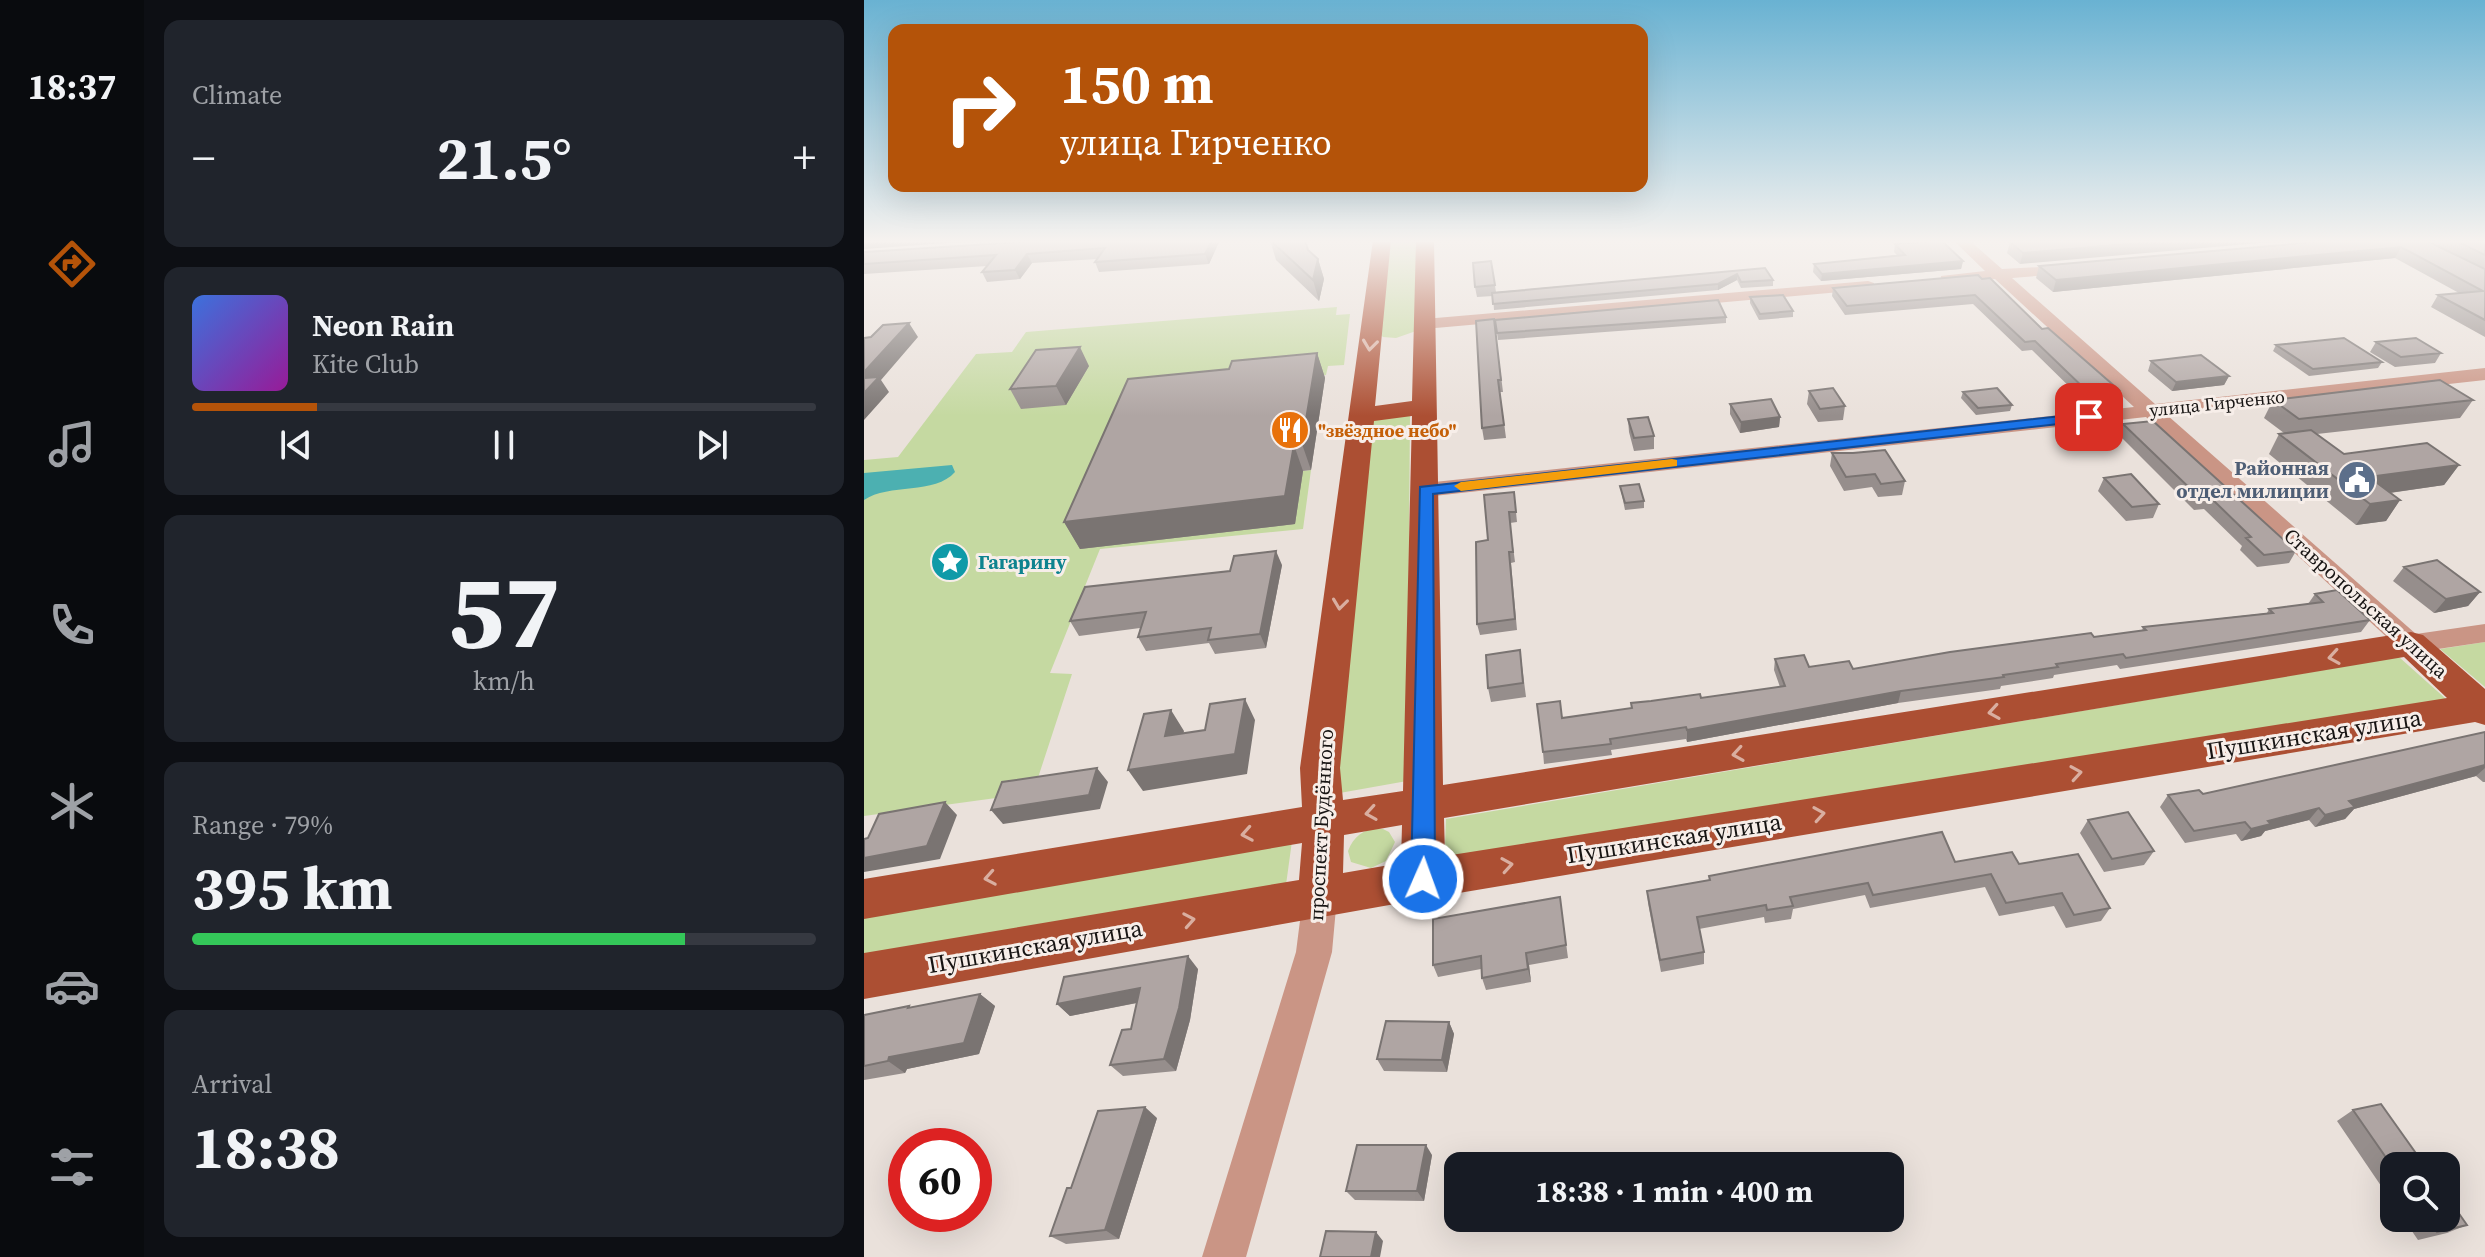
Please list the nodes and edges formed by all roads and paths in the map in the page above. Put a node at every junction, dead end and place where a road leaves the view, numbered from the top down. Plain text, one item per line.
1 (1375, 299) edge
2 (1424, 299) edge
3 (1719, 299) edge
4 (2026, 299) edge
5 (1424, 324) junction
6 (2485, 374) edge
7 (1424, 407) junction
8 (2152, 410) junction
9 (1362, 415) junction
10 (1425, 490) junction
11 (2485, 633) edge
12 (2411, 644) junction
13 (2484, 708) edge
14 (1425, 804) junction
15 (1324, 821) junction
16 (1423, 879) junction
17 (1320, 897) junction
18 (864, 899) edge
19 (864, 976) edge
20 (1224, 1257) edge

1 -> 9 main road, проспект Будённого
2 - 5 main road
3 - 5 street
4 - 8 street, Ставропольская улица
5 - 7 main road
6 - 8 street, улица Гирченко
7 - 9 main road
7 - 10 main road
8 - 10 street, улица Гирченко
8 - 12 street, Ставропольская улица
9 -> 15 main road, проспект Будённого
10 - 14 main road
11 - 12 street
12 - 13 main road, Ставропольская улица
12 -> 14 main road
16 -> 13 main road, Пушкинская улица
14 -> 15 main road
14 - 16 main road
15 - 17 main road, проспект Будённого
15 -> 18 main road
16 - 17 main road, Пушкинская улица
19 -> 17 main road, Пушкинская улица
17 - 20 street, проспект Будённого

